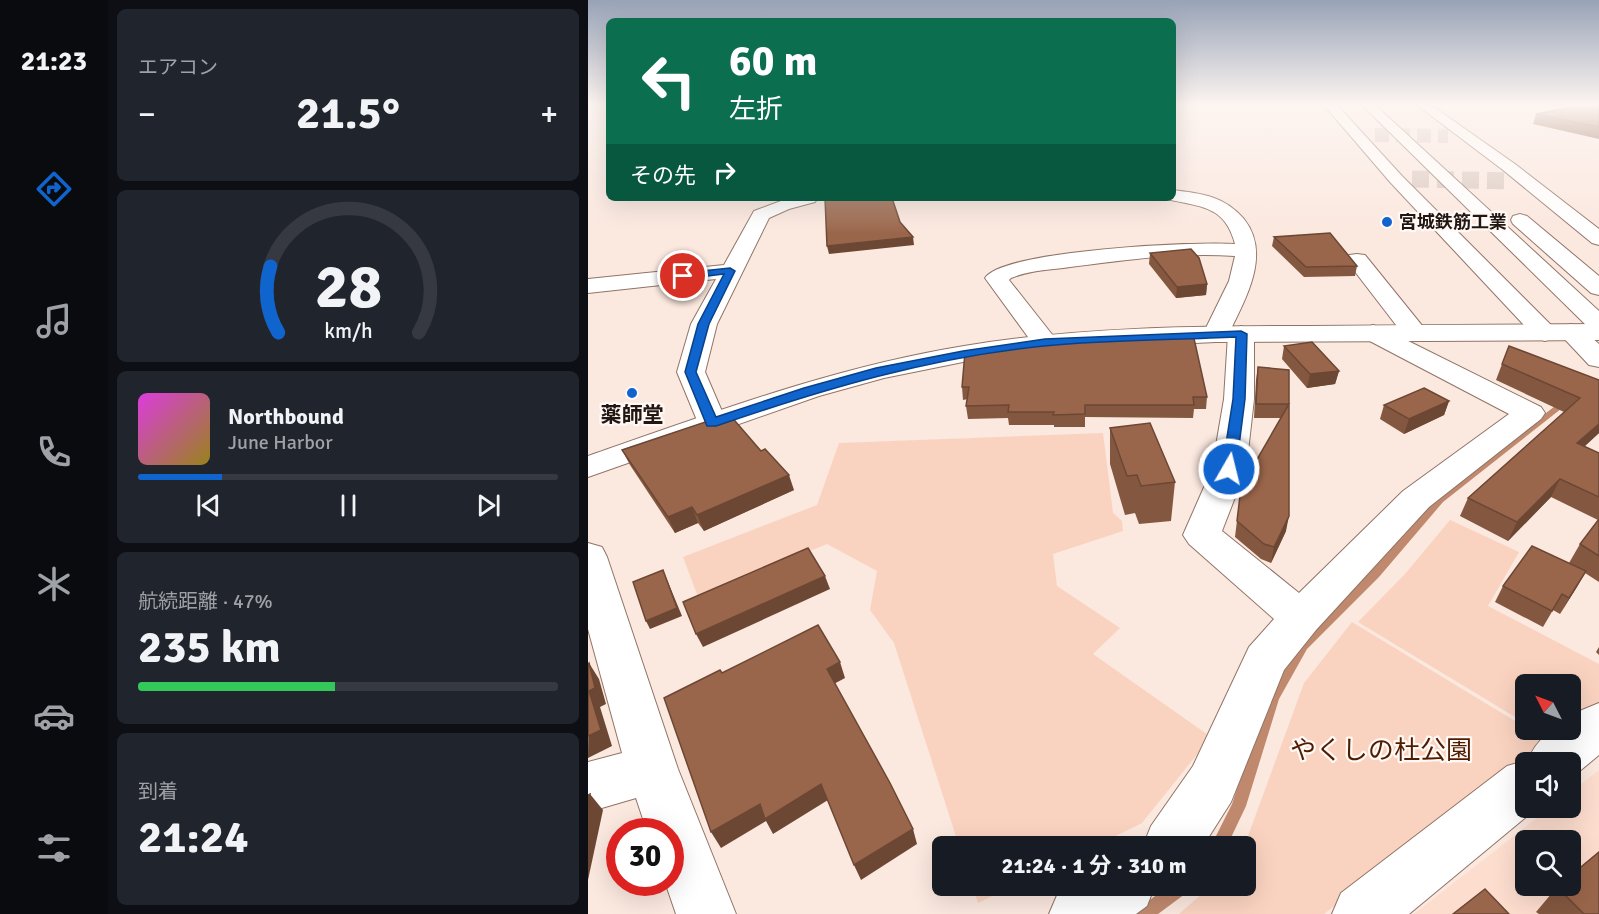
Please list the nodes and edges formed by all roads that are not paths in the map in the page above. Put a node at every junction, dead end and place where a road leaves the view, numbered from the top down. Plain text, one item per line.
1 (1377, 148) edge
2 (1409, 148) edge
3 (1437, 148) tunnel mouth
4 (1479, 148) tunnel mouth
5 (1458, 166) dead end
6 (1176, 196) edge
7 (798, 201) edge
8 (1511, 212) tunnel mouth
9 (1599, 239) edge
10 (1248, 251) junction
11 (1357, 260) dead end
12 (730, 271) junction
13 (588, 286) edge
14 (1599, 288) edge
15 (1581, 327) edge
16 (1374, 333) junction
17 (1415, 333) junction
18 (1228, 334) junction
19 (1045, 342) junction
20 (1599, 359) edge
21 (712, 423) junction
22 (588, 467) edge
23 (588, 557) edge
24 (1301, 618) junction
25 (1599, 725) edge
26 (1565, 752) edge
27 (652, 769) junction
28 (588, 787) edge
29 (1515, 793) edge
30 (1178, 836) edge
31 (1111, 896) edge
32 (706, 914) edge
33 (1079, 914) edge
34 (1362, 914) edge

1 - 15 main road
2 - 15 main road
3 - 5 main road
4 - 9 main road
6 - 10 main road
7 - 12 main road
8 - 14 main road
10 - 18 main road
10 - 19 main road
11 - 17 main road
12 - 13 main road
12 - 21 main road
15 - 17 main road
15 - 20 main road
16 - 17 main road
16 - 18 main road
16 - 24 main road
18 - 19 main road
18 - 24 main road
19 - 21 main road
21 - 22 main road
23 - 27 main road
24 - 30 main road
25 - 26 main road
27 - 28 main road
27 - 32 main road
29 - 34 main road
31 - 33 main road

